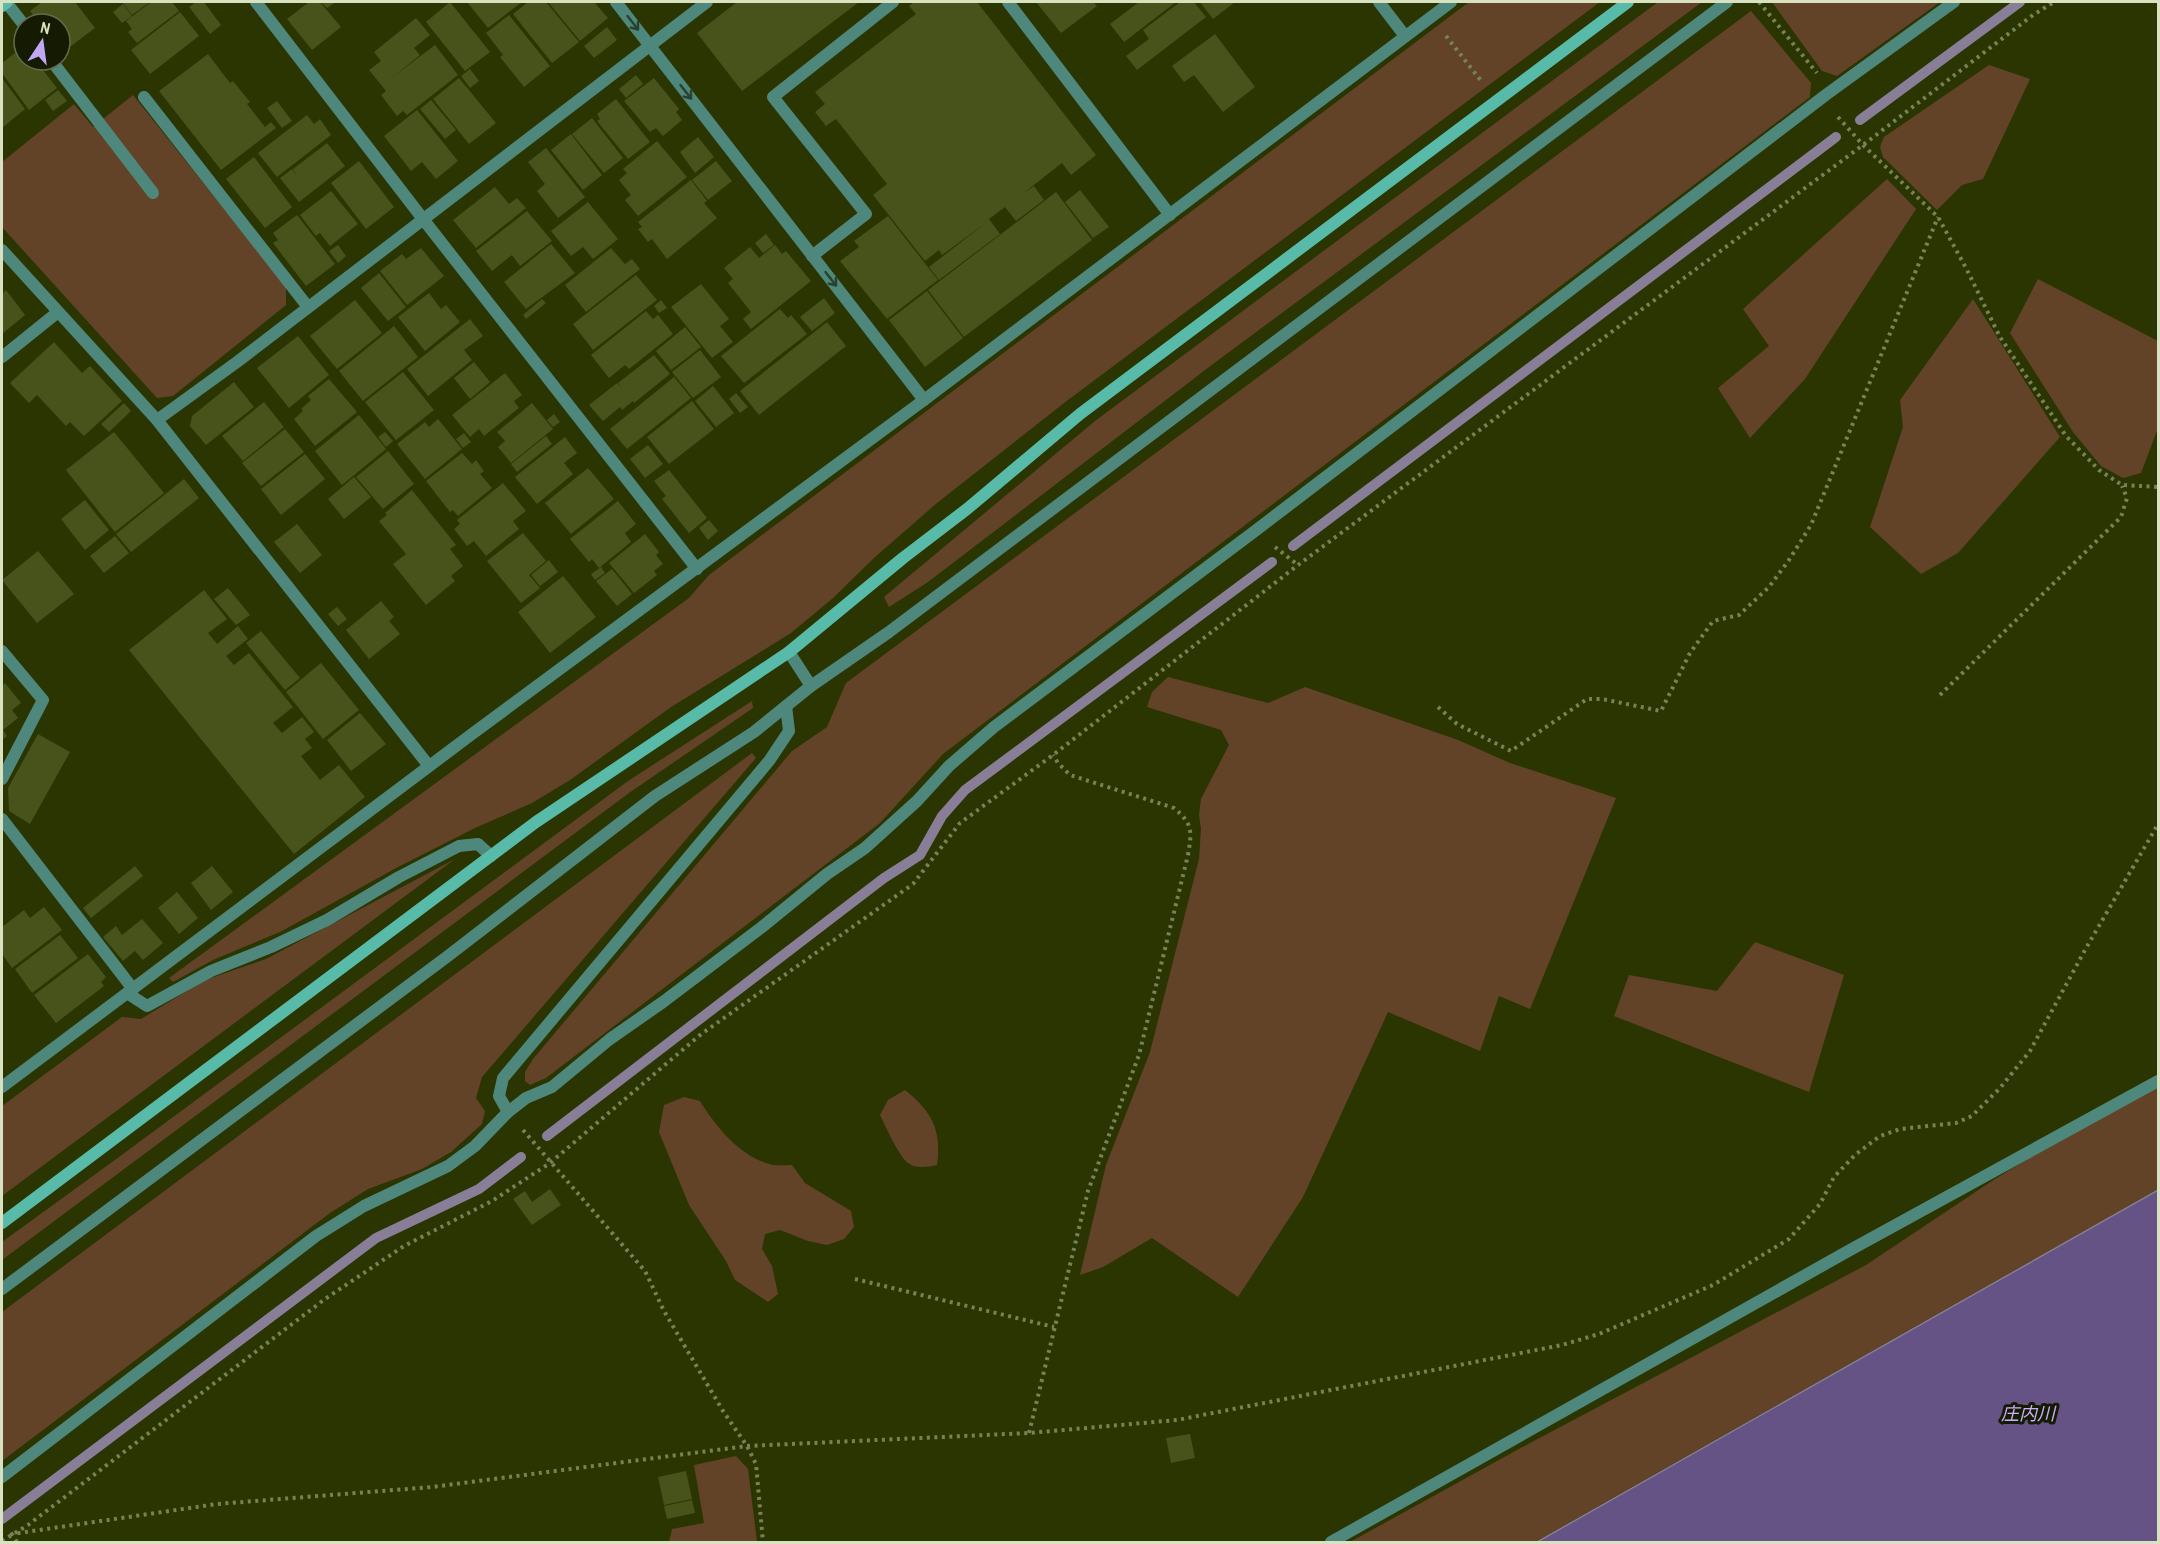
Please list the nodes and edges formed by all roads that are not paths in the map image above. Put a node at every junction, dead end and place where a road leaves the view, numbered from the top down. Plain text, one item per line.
1 (7, 2) edge
2 (256, 2) edge
3 (616, 2) edge
4 (707, 2) edge
5 (893, 2) edge
6 (1008, 2) edge
7 (1379, 2) edge
8 (1451, 2) edge
9 (1628, 2) edge
10 (1727, 2) edge
11 (1954, 2) edge
12 (2, 6) edge
13 (1405, 36) junction
14 (650, 45) junction
15 (60, 72) edge
16 (144, 97) dead end
17 (153, 193) dead end
18 (1170, 215) junction
19 (423, 219) junction
20 (2, 250) edge
21 (813, 256) junction
22 (308, 307) junction
23 (58, 312) junction
24 (2, 357) edge
25 (924, 400) junction
26 (157, 420) junction
27 (697, 568) junction
28 (2, 651) edge
29 (789, 652) junction
30 (811, 686) junction
31 (786, 706) junction
32 (429, 766) junction
33 (2, 779) edge
34 (2, 819) edge
35 (491, 856) junction
36 (130, 991) junction
37 (2158, 1081) edge
38 (2, 1087) edge
39 (508, 1112) junction
40 (2, 1223) edge
41 (2, 1289) edge
42 (2, 1477) edge
43 (1331, 1542) edge

1 - 12 street
2 - 19 street
3 -> 14 street
4 - 14 street
5 - 21 street
6 - 18 street
7 - 13 street
8 - 13 street
9 - 29 street
10 - 30 street
11 - 39 street
13 - 18 street
14 - 19 street
14 -> 21 street
15 - 17 street
16 - 22 street
18 - 25 street
19 - 22 street
19 - 27 street
20 - 23 street
21 -> 25 street
22 - 26 street
23 - 24 street
23 - 26 street
25 - 27 street
26 - 32 street
27 - 32 street
28 - 33 street
29 - 30 street
29 - 35 street
30 - 31 street
31 - 39 street
31 - 41 street
32 - 36 street
34 - 36 street
35 - 36 street
35 - 40 street
36 - 38 street
37 - 43 street
39 - 42 street

